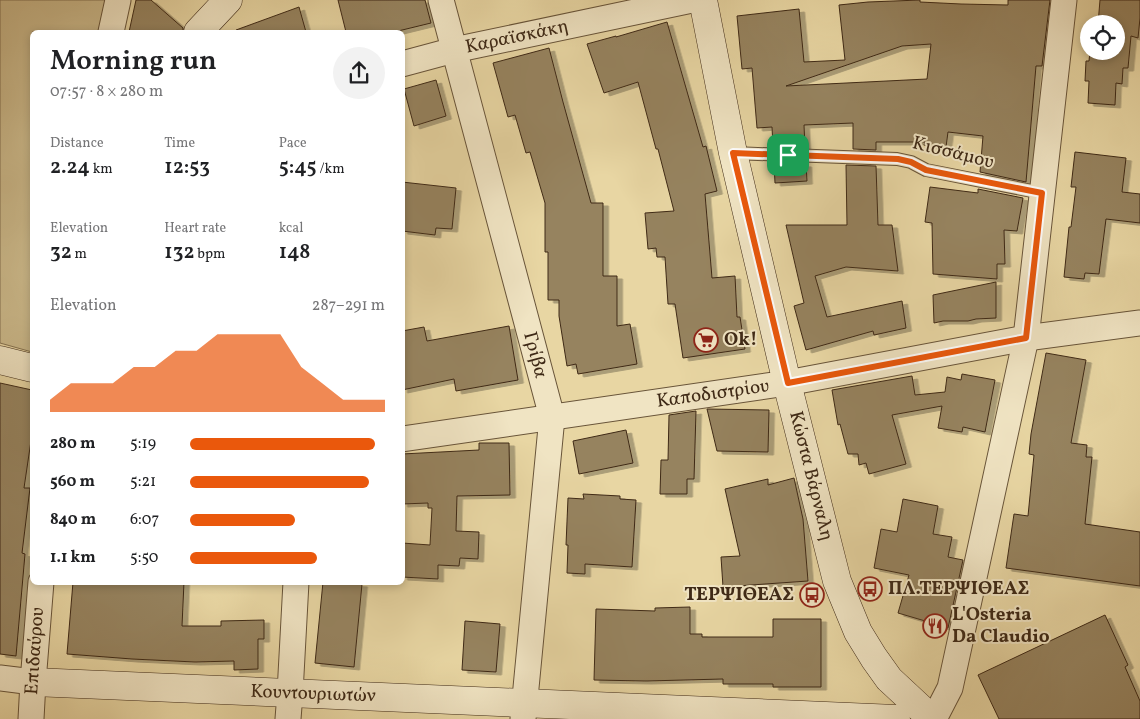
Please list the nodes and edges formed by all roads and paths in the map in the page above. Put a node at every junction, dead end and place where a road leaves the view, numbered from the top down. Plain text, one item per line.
1 (118, 0) edge
2 (228, 0) edge
3 (441, 0) edge
4 (692, 0) edge
5 (703, 0) edge
6 (1064, 0) edge
7 (112, 30) edge
8 (200, 30) edge
9 (454, 50) junction
10 (405, 63) edge
11 (733, 153) junction
12 (1042, 193) junction
13 (1140, 322) edge
14 (1026, 338) junction
15 (0, 360) edge
16 (30, 368) edge
17 (788, 383) junction
18 (552, 417) junction
19 (405, 439) edge
20 (41, 585) edge
21 (296, 585) edge
22 (0, 678) edge
23 (33, 682) junction
24 (289, 706) edge
25 (524, 711) edge
26 (735, 716) edge
27 (31, 719) edge
28 (896, 719) edge
29 (933, 719) edge

1 - 7 street
2 - 8 street
3 - 9 street, Γρίβα
4 - 9 street, Καραϊσκάκη
5 - 11 street, Κώστα Βάρναλη
6 - 12 street
9 - 10 street, Καραϊσκάκη
9 - 18 street, Γρίβα
11 - 12 lane, Κισσάμου
11 - 17 street, Κώστα Βάρναλη
12 - 14 street
13 - 14 street, Καποδιστρίου
14 - 17 street, Καποδιστρίου
14 - 29 street
15 - 16 street
17 - 18 street, Καποδιστρίου
17 - 29 street, Κώστα Βάρναλη
18 - 19 street, Καποδιστρίου
18 - 25 street, Γρίβα
20 - 23 street, Επιδαύρου
21 - 24 street
22 - 23 street, Κουντουριωτών
23 - 24 street, Κουντουριωτών
23 - 27 street, Επιδαύρου
24 - 25 street, Κουντουριωτών
25 - 26 street, Κουντουριωτών
26 - 28 street, Κουντουριωτών

